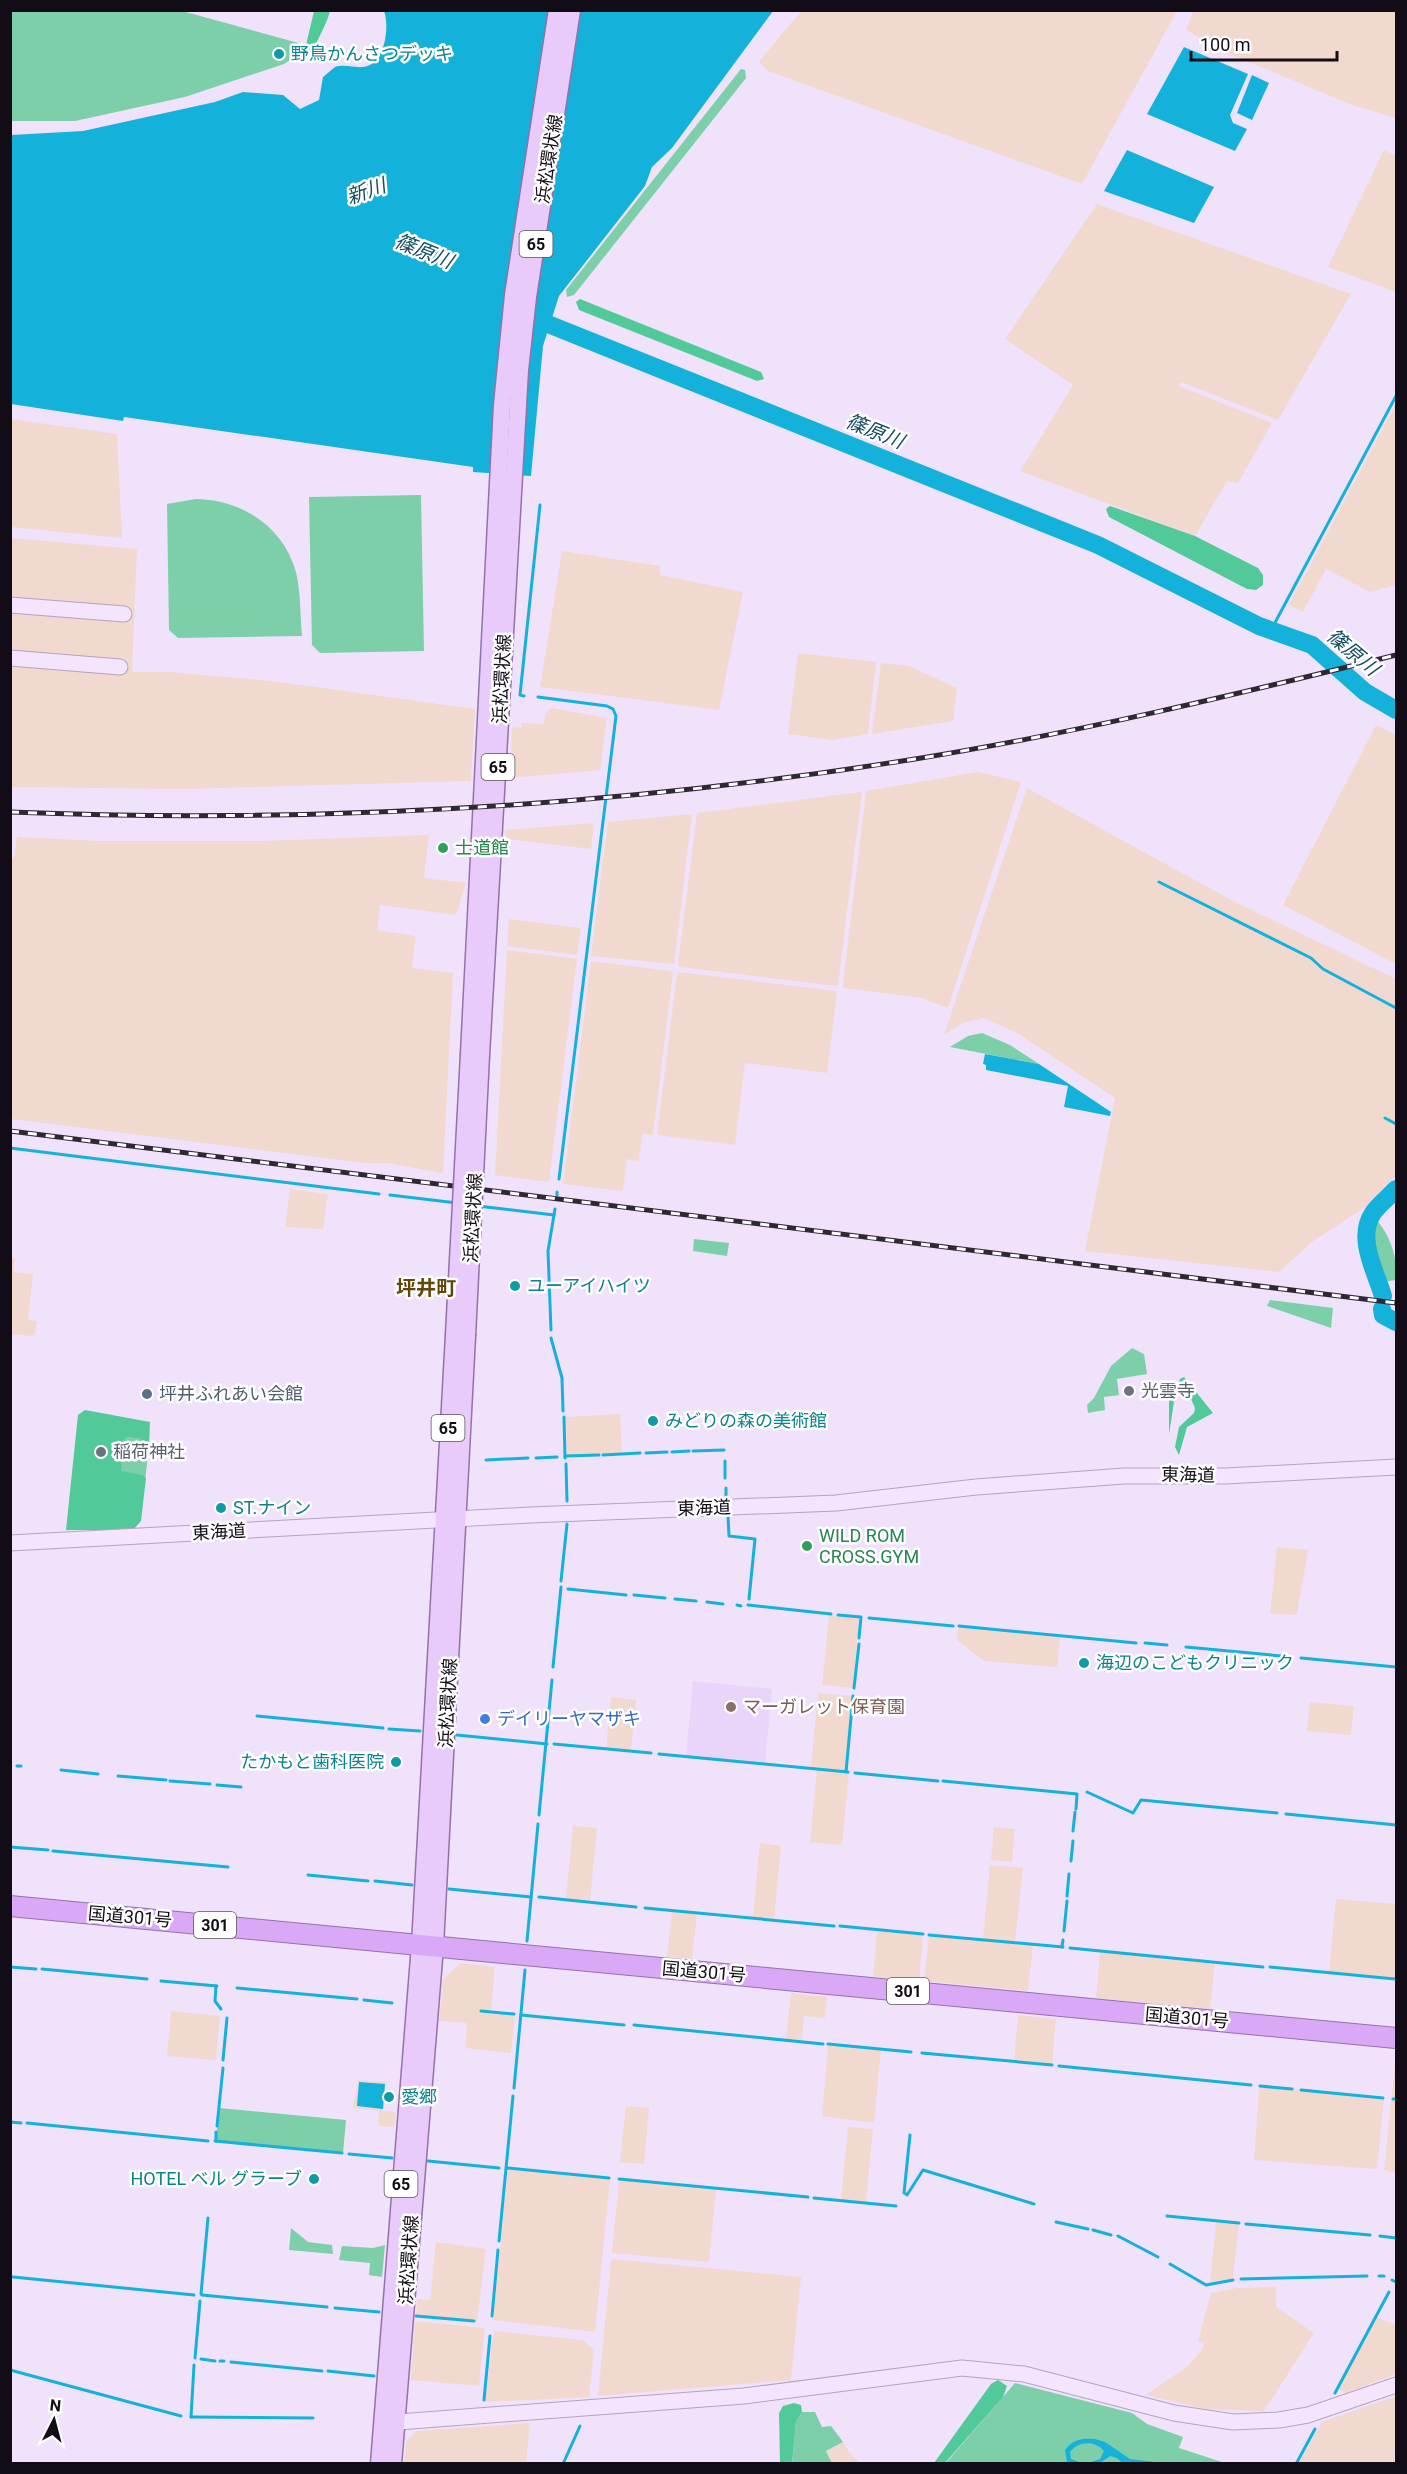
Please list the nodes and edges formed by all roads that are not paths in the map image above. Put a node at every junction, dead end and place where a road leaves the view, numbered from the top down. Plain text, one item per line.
1 (557, 10) edge
2 (572, 10) edge
3 (505, 485) junction
4 (10, 605) edge
5 (124, 614) dead end
6 (10, 658) edge
7 (120, 668) dead end
8 (1396, 1467) edge
9 (450, 1520) junction
10 (10, 1544) edge
11 (10, 1906) edge
12 (427, 1946) junction
13 (1396, 2038) edge
14 (1396, 2385) edge
15 (389, 2423) junction
16 (379, 2463) edge
17 (393, 2463) edge

1 - 3 main road, 浜松環状線 / 65
2 - 3 main road, 浜松環状線 / 65
3 - 9 main road, 浜松環状線 / 65, bridge
4 - 5 main road
6 - 7 main road
8 - 9 main road, 東海道
9 - 10 main road, 東海道
9 - 12 main road, 浜松環状線 / 65
11 - 12 highway, 国道301号 / 301
12 - 13 highway, 国道301号 / 301
12 - 15 main road, 浜松環状線 / 65
14 - 15 main road
15 - 16 main road, 浜松環状線 / 65
15 - 17 main road, 浜松環状線 / 65

